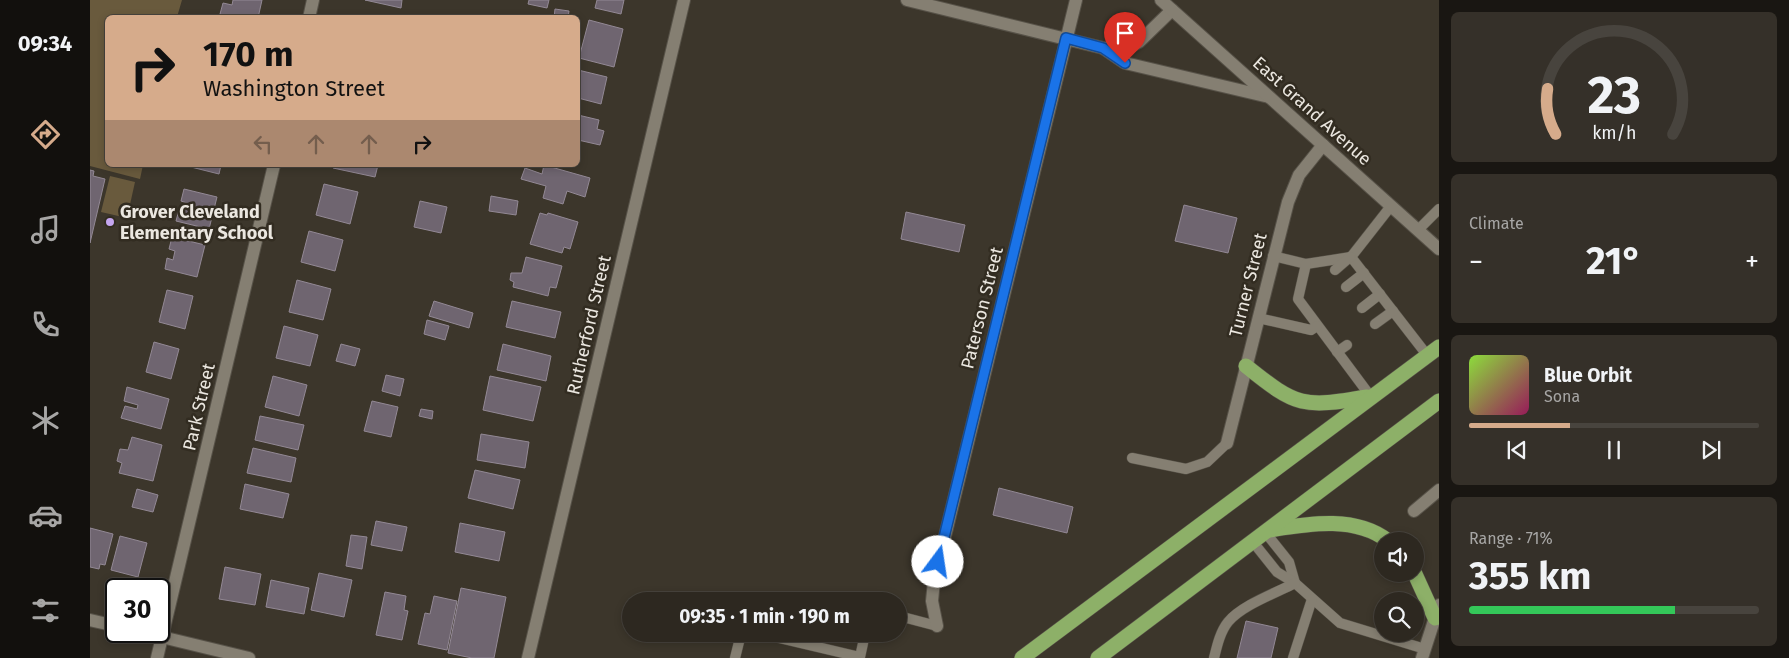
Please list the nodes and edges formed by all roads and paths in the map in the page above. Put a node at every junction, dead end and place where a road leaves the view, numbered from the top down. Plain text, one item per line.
1 (314, 0) edge
2 (684, 0) edge
3 (907, 0) edge
4 (1076, 0) edge
5 (1161, 0) edge
6 (1172, 10) junction
7 (310, 15) edge
8 (1066, 38) junction
9 (1103, 48) junction
10 (1269, 96) junction
11 (1323, 145) junction
12 (274, 167) edge
13 (1391, 206) junction
14 (1439, 209) edge
15 (1418, 230) junction
16 (1439, 249) edge
17 (1274, 256) junction
18 (1351, 257) junction
19 (1306, 264) junction
20 (1335, 270) dead end
21 (1364, 273) junction
22 (1346, 287) dead end
23 (1307, 292) dead end
24 (1380, 294) junction
25 (1298, 299) junction
26 (1362, 308) dead end
27 (1393, 311) junction
28 (1258, 318) junction
29 (1375, 324) dead end
30 (1317, 326) junction
31 (1347, 345) dead end
32 (1433, 351) edge
33 (1337, 352) junction
34 (1246, 366) junction
35 (1371, 396) junction
36 (1439, 401) edge
37 (1227, 443) joint
38 (1132, 458) dead end
39 (1439, 490) edge
40 (1414, 512) dead end
41 (1266, 531) junction
42 (1374, 533) edge
43 (1253, 542) junction
44 (1419, 582) edge
45 (1295, 583) junction
46 (1312, 599) junction
47 (170, 603) edge
48 (1437, 612) edge
49 (907, 618) edge
50 (90, 620) edge
51 (105, 623) edge
52 (937, 626) joint
53 (170, 639) edge
54 (740, 642) edge
55 (797, 642) edge
56 (863, 642) edge
57 (161, 643) edge
58 (1424, 654) edge
59 (860, 657) edge
60 (157, 658) edge
61 (250, 658) edge
62 (528, 658) edge
63 (735, 658) edge
64 (1022, 658) edge
65 (1098, 658) edge
66 (1214, 658) edge
67 (1293, 658) edge

1 - 7 street
2 - 62 street, Rutherford Street
3 - 8 street
4 - 8 street, Paterson Street
5 - 6 street, East Grand Avenue
6 - 9 street
6 - 10 street, East Grand Avenue
8 - 9 street
8 - 52 street, Paterson Street
9 - 10 street
10 - 11 street, East Grand Avenue
11 - 13 street, East Grand Avenue
11 - 17 street, Turner Street
12 - 47 street, Park Street
13 - 15 street, East Grand Avenue
13 - 18 lane
14 - 15 lane
15 - 16 street, East Grand Avenue
17 - 19 lane
17 - 28 street, Turner Street
18 - 19 lane
18 - 20 lane
18 - 21 lane
19 - 25 lane
21 - 22 lane
21 - 24 lane
23 - 25 lane
24 - 26 lane
24 - 27 lane
25 - 30 lane
27 - 29 lane
27 - 32 lane
28 - 30 lane
28 - 34 street, Turner Street
30 - 33 lane
31 - 33 lane
32 - 35 highway
33 - 35 lane
34 - 35 highway
34 - 37 street, Turner Street
35 - 64 highway
36 - 41 highway
37 - 38 lane
39 - 40 street
41 - 42 highway
41 - 43 highway
41 - 45 lane
43 - 45 lane
43 - 65 highway
44 - 48 highway
45 - 46 lane
45 - 66 lane
46 - 58 lane
46 - 67 lane
48 - 58 street
49 - 52 lane
50 - 51 street
53 - 61 street
54 - 63 lane
55 - 59 lane
56 - 59 lane
57 - 60 street, Park Street

